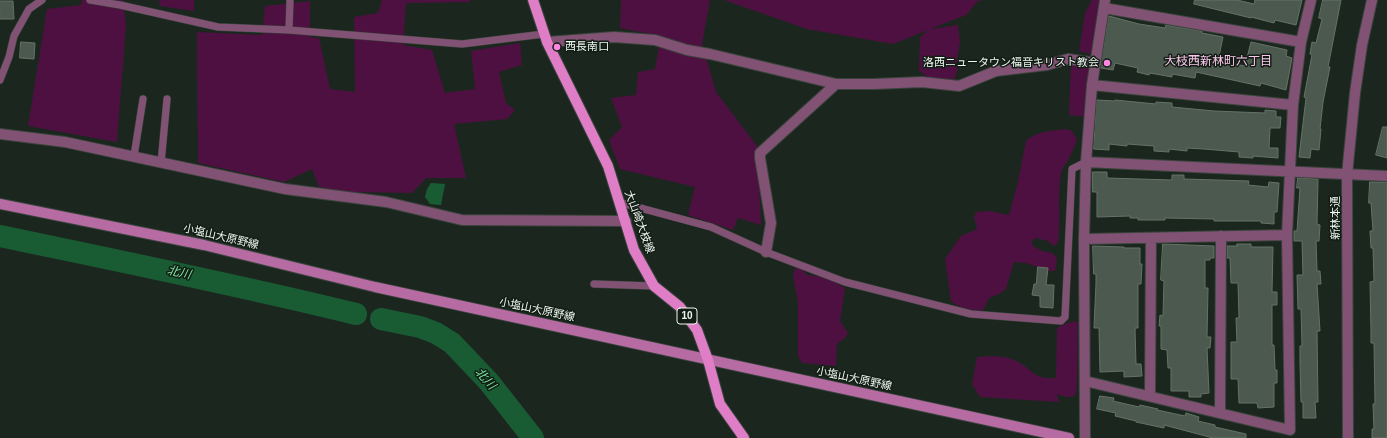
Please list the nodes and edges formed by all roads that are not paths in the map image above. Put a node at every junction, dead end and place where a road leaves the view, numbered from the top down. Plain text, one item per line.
1 (42, 0) edge
2 (90, 0) edge
3 (290, 0) edge
4 (533, 0) edge
5 (1311, 0) edge
6 (1372, 0) edge
7 (1105, 4) edge
8 (288, 30) junction
9 (545, 38) junction
10 (1301, 42) junction
11 (1096, 63) junction
12 (0, 80) edge
13 (836, 84) junction
14 (1092, 85) junction
15 (143, 99) dead end
16 (167, 99) dead end
17 (1293, 105) junction
18 (0, 134) edge
19 (134, 156) junction
20 (1086, 162) junction
21 (161, 163) junction
22 (1290, 172) junction
23 (1347, 175) junction
24 (1387, 176) edge
25 (618, 202) junction
26 (0, 204) edge
27 (626, 221) junction
28 (1287, 235) junction
29 (1221, 236) junction
30 (1152, 238) junction
31 (1084, 239) junction
32 (766, 252) junction
33 (594, 284) dead end
34 (654, 286) junction
35 (708, 360) junction
36 (1085, 381) junction
37 (1150, 396) junction
38 (1220, 413) junction
39 (744, 438) edge
40 (1069, 438) edge
41 (1085, 438) edge
42 (1348, 438) edge

1 - 12 lane
2 - 8 lane
3 - 8 lane
4 - 9 main road, 大山崎大枝線 / 10
5 - 10 street
6 - 23 street, 新林本通
7 - 10 street
7 - 11 street
8 - 9 lane
9 - 13 street
9 - 25 main road, 大山崎大枝線 / 10
10 - 17 street
11 - 13 street
11 - 14 street
13 - 32 street
14 - 17 street
14 - 20 street
15 - 19 lane
16 - 21 lane
17 - 22 street
18 - 19 street
19 - 21 street
20 - 22 street
20 - 31 street
20 - 32 lane
21 - 27 street
22 - 23 street
22 - 28 street
23 - 24 street
23 - 42 street, 新林本通
25 - 27 main road, 大山崎大枝線 / 10
25 - 32 lane
26 - 35 main road, 小塩山大原野線
27 - 34 main road, 大山崎大枝線 / 10
28 - 29 street
28 - 38 street
29 - 30 street
29 - 38 street
30 - 31 street
30 - 37 street
31 - 36 street
33 - 34 lane
34 - 35 main road, 大山崎大枝線 / 10
35 - 39 main road, 大山崎大枝線 / 10
35 - 40 main road, 小塩山大原野線
36 - 37 street
36 - 41 street
37 - 38 street

